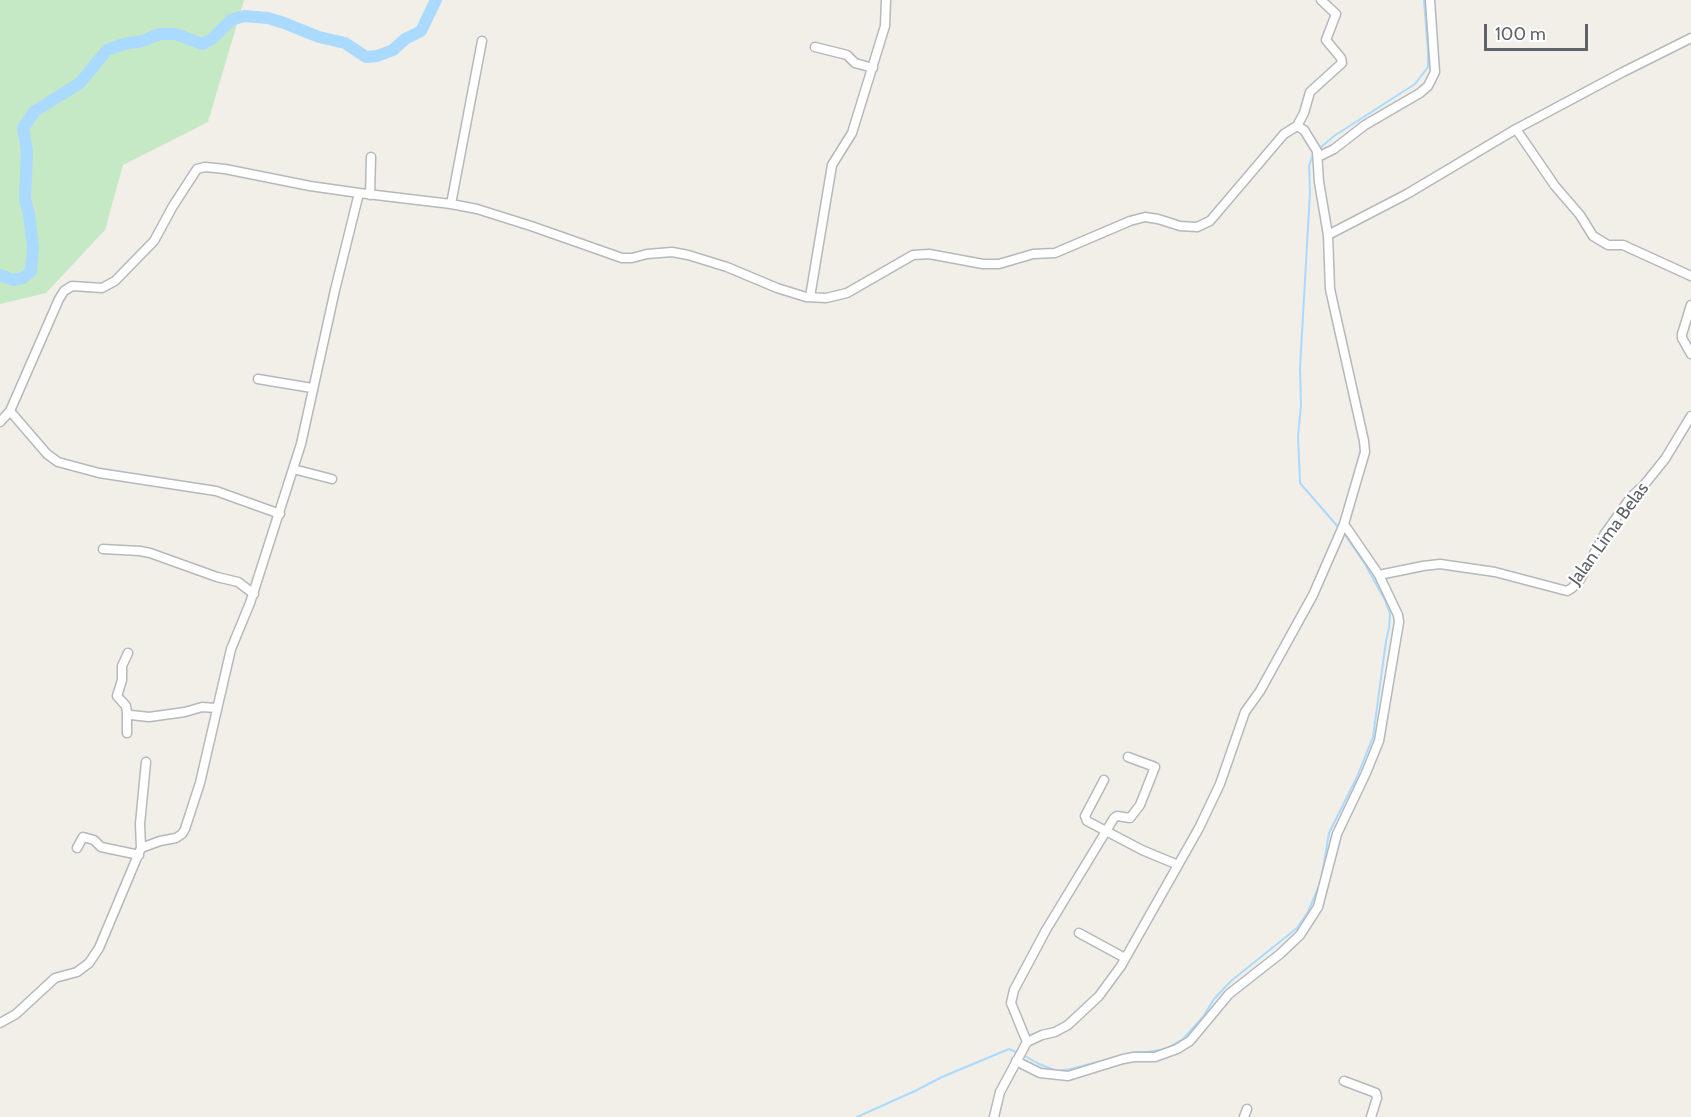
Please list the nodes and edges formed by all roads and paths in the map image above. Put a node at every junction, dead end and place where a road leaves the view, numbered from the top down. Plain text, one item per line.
1 (886, 0) edge
2 (1321, 0) edge
3 (1430, 0) edge
4 (1691, 38) edge
5 (482, 40) dead end
6 (815, 47) dead end
7 (873, 68) junction
8 (1297, 126) junction
9 (1516, 129) junction
10 (1317, 151) junction
11 (372, 157) dead end
12 (359, 193) junction
13 (370, 195) junction
14 (451, 204) junction
15 (1328, 235) junction
16 (1691, 276) edge
17 (810, 297) junction
18 (1691, 305) edge
19 (1691, 354) edge
20 (258, 379) dead end
21 (312, 388) junction
22 (10, 411) junction
23 (1691, 416) edge
24 (0, 422) edge
25 (293, 469) junction
26 (332, 479) dead end
27 (279, 514) junction
28 (1343, 526) junction
29 (103, 549) dead end
30 (1379, 575) junction
31 (254, 594) junction
32 (128, 654) dead end
33 (216, 708) junction
34 (127, 713) junction
35 (126, 733) dead end
36 (1128, 757) dead end
37 (146, 762) dead end
38 (1104, 780) dead end
39 (1105, 831) junction
40 (77, 848) dead end
41 (140, 852) junction
42 (1178, 865) junction
43 (1079, 933) dead end
44 (1125, 958) junction
45 (0, 1023) edge
46 (1026, 1044) junction
47 (1017, 1059) junction
48 (1344, 1081) dead end
49 (994, 1117) edge
50 (1371, 1117) edge

1 - 7 street
2 - 8 street
3 - 10 street
4 - 9 street
5 - 14 street
6 - 7 street
7 - 17 street
8 - 10 street
8 - 17 street
9 - 15 street
9 - 16 street
10 - 15 street
11 - 13 street
12 - 13 street
12 - 21 street
12 - 22 street
13 - 14 street
14 - 17 street
15 - 28 street
18 - 19 street
20 - 21 street
21 - 25 street
22 - 24 street
22 - 27 street
23 - 30 street, Jalan Lima Belas
25 - 26 street
25 - 27 street
27 - 31 street
28 - 30 street
28 - 42 street
29 - 31 street
30 - 47 street
31 - 33 street
32 - 34 street
33 - 34 street
33 - 41 street
34 - 35 street
36 - 39 street
37 - 41 street
38 - 39 street
39 - 42 street
39 - 46 street
40 - 41 street
41 - 45 street
42 - 44 street
43 - 44 street
44 - 46 street
46 - 47 street
47 - 49 street
48 - 50 street

